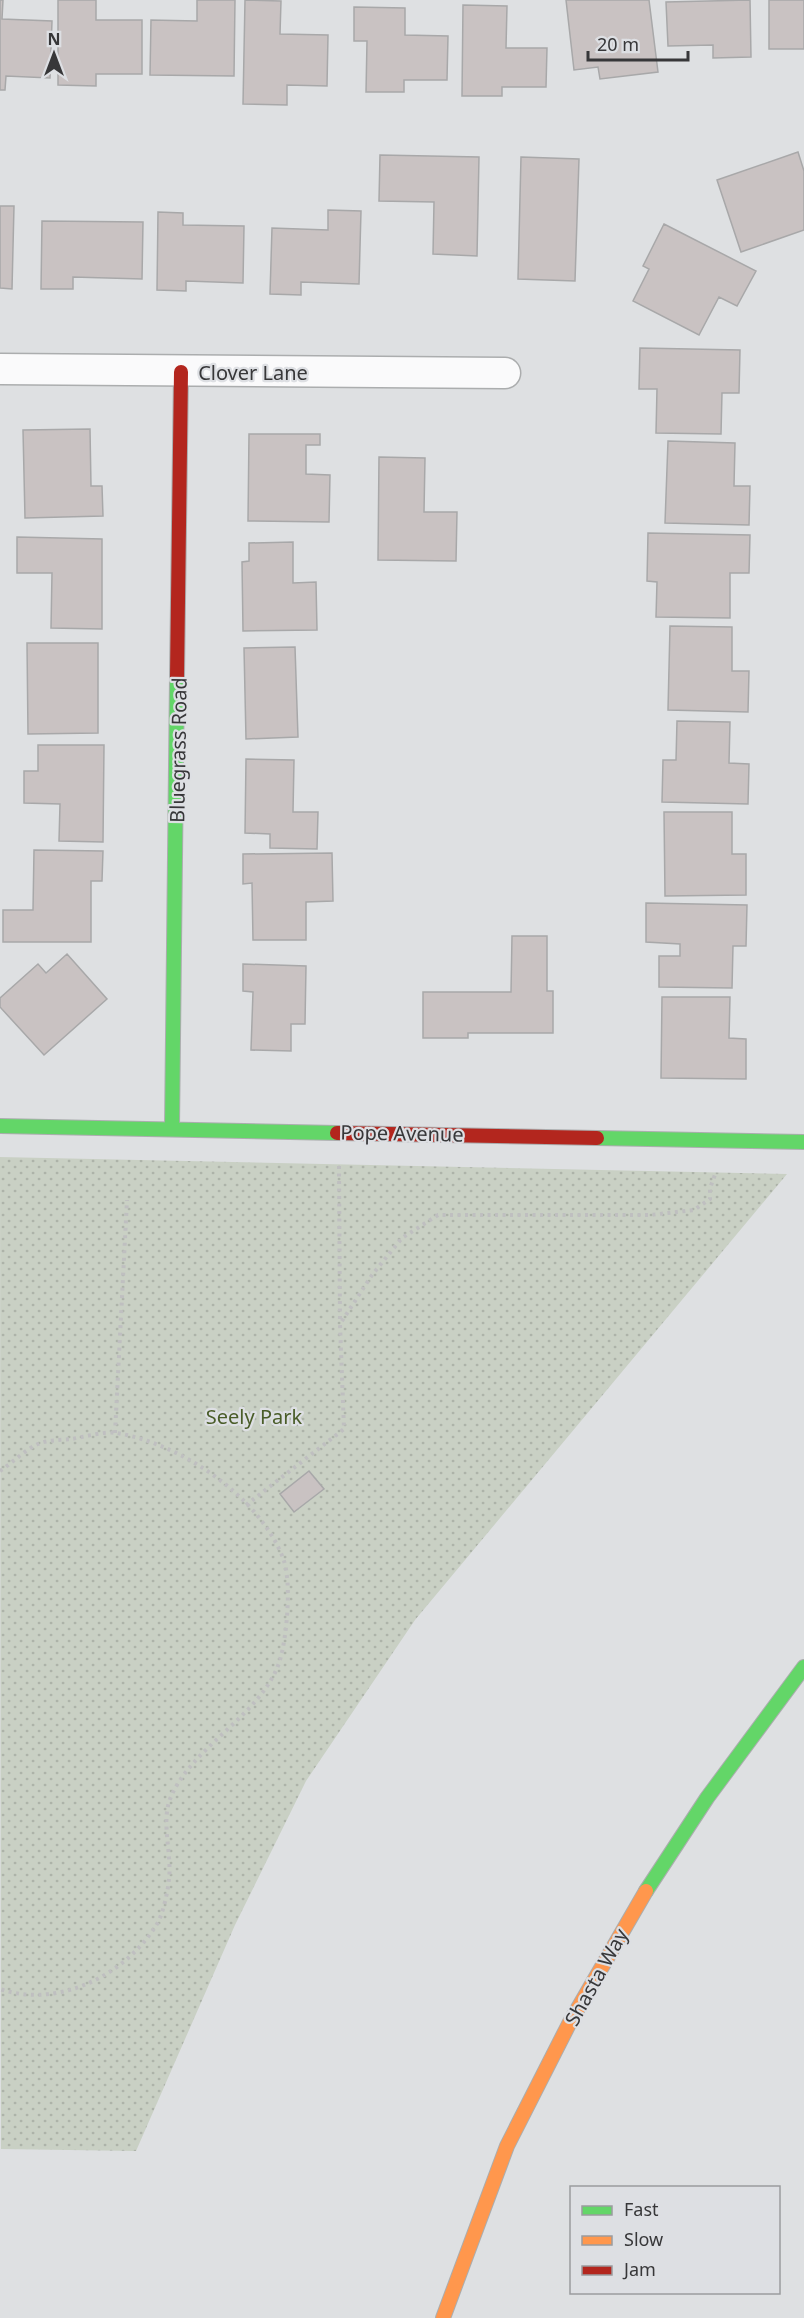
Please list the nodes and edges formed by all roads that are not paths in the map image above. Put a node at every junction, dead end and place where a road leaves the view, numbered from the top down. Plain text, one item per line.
1 (0, 369) edge
2 (181, 372) junction
3 (505, 373) dead end
4 (0, 1126) edge
5 (172, 1128) junction
6 (804, 1142) edge
7 (804, 1667) edge
8 (443, 2318) edge

1 - 2 street, Clover Lane
2 - 3 street, Clover Lane
2 - 5 street, Bluegrass Road
4 - 5 street, Pope Avenue
5 - 6 street, Pope Avenue
7 - 8 street, Shasta Way

